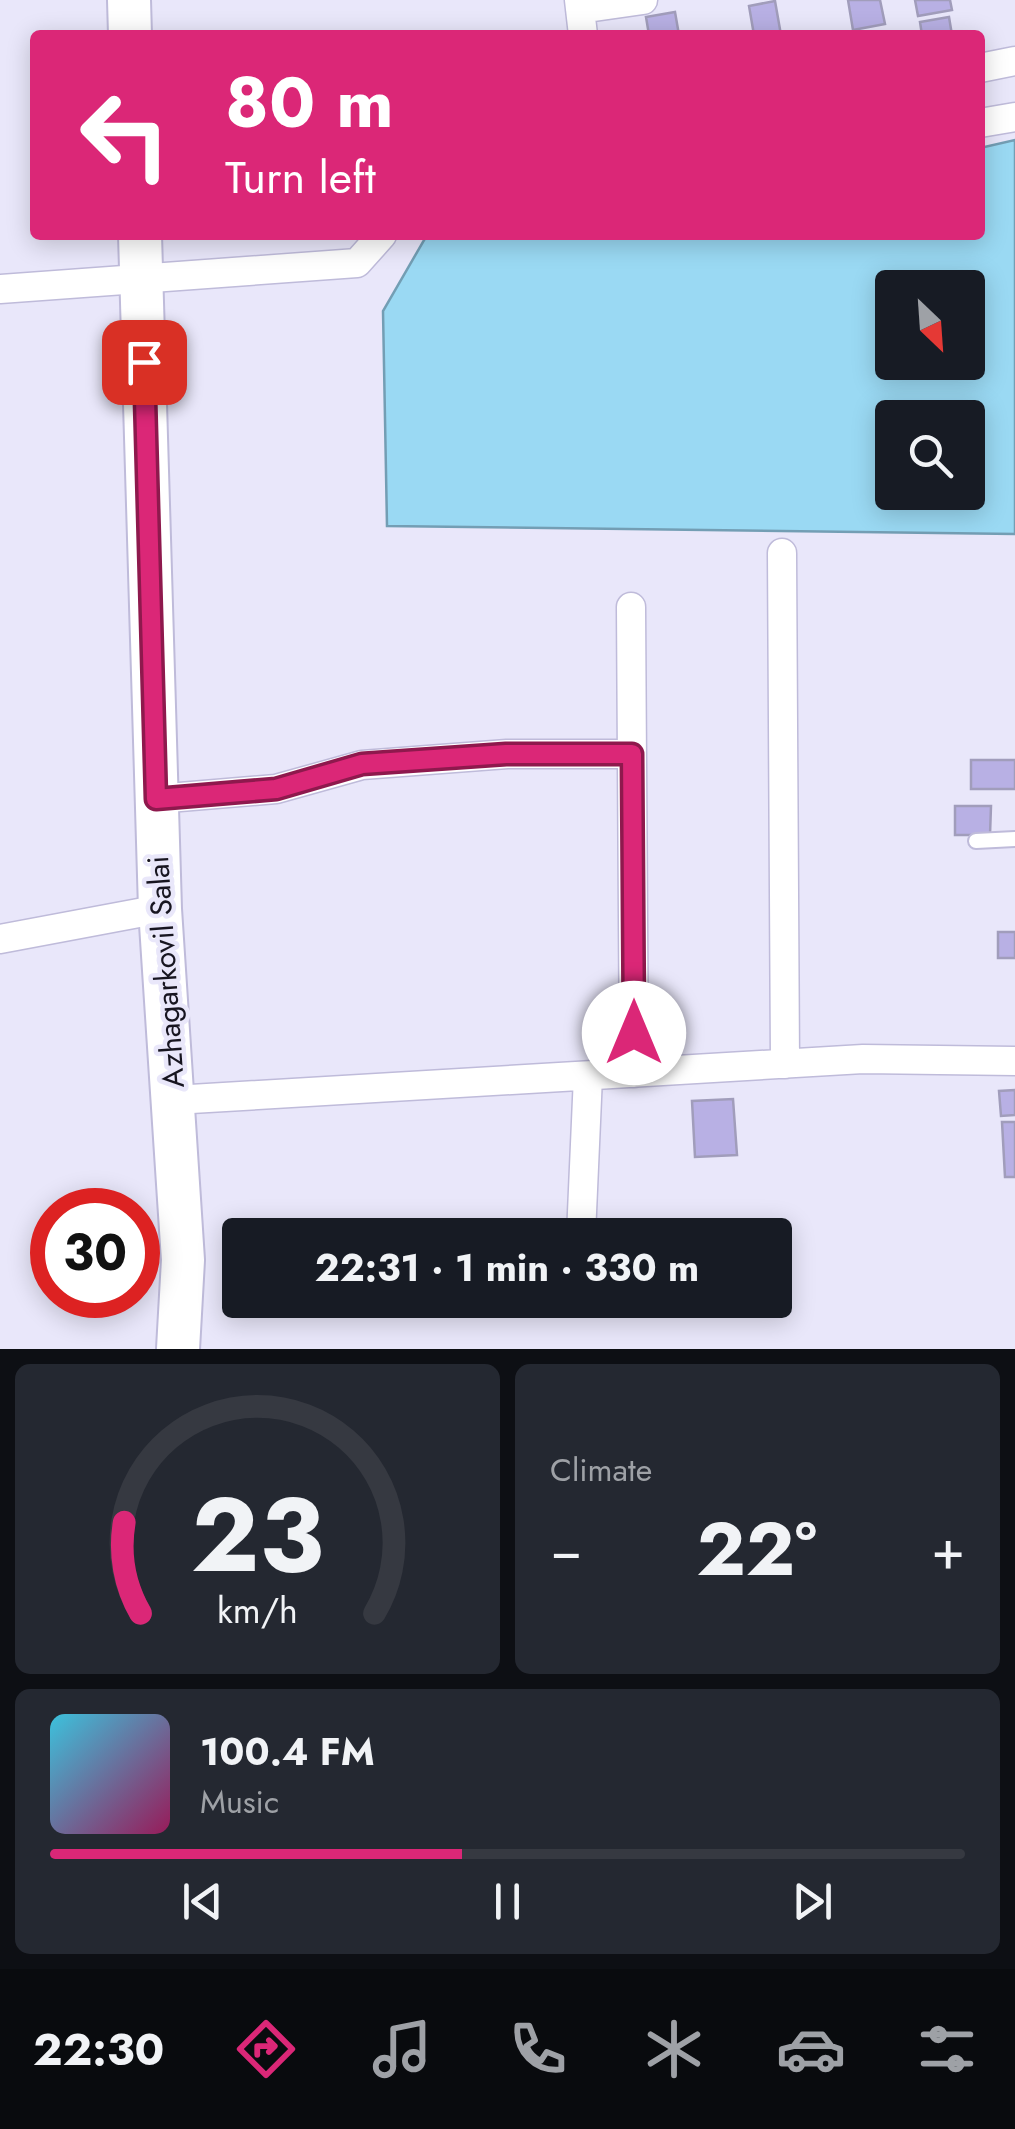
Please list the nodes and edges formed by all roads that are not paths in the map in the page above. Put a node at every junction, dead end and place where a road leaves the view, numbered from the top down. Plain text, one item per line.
1 (128, 0) edge
2 (643, 0) edge
3 (581, 15) edge
4 (130, 30) edge
5 (1015, 61) edge
6 (985, 67) edge
7 (1015, 117) edge
8 (985, 123) edge
9 (140, 240) edge
10 (378, 240) edge
11 (1, 281) edge
12 (142, 282) junction
13 (782, 553) dead end
14 (631, 607) dead end
15 (632, 754) junction
16 (156, 799) junction
17 (1015, 839) edge
18 (976, 841) dead end
19 (160, 909) junction
20 (0, 939) edge
21 (1015, 1061) edge
22 (786, 1064) junction
23 (634, 1073) junction
24 (588, 1076) junction
25 (174, 1100) junction
26 (581, 1218) edge
27 (178, 1349) edge

1 - 4 main road
2 - 3 street
5 - 6 street
7 - 8 street
9 - 12 main road, Azhagarkovil Salai
10 - 12 street
11 - 12 street
12 - 16 main road, Azhagarkovil Salai
13 - 22 street
14 - 15 street
15 - 16 street
15 - 23 street
16 - 19 main road, Azhagarkovil Salai
17 - 18 lane
19 - 20 street
19 - 25 main road, Azhagarkovil Salai
21 - 22 street
22 - 23 street
23 - 24 street
24 - 25 street
24 - 26 street
25 - 27 main road, Azhagarkovil Salai

